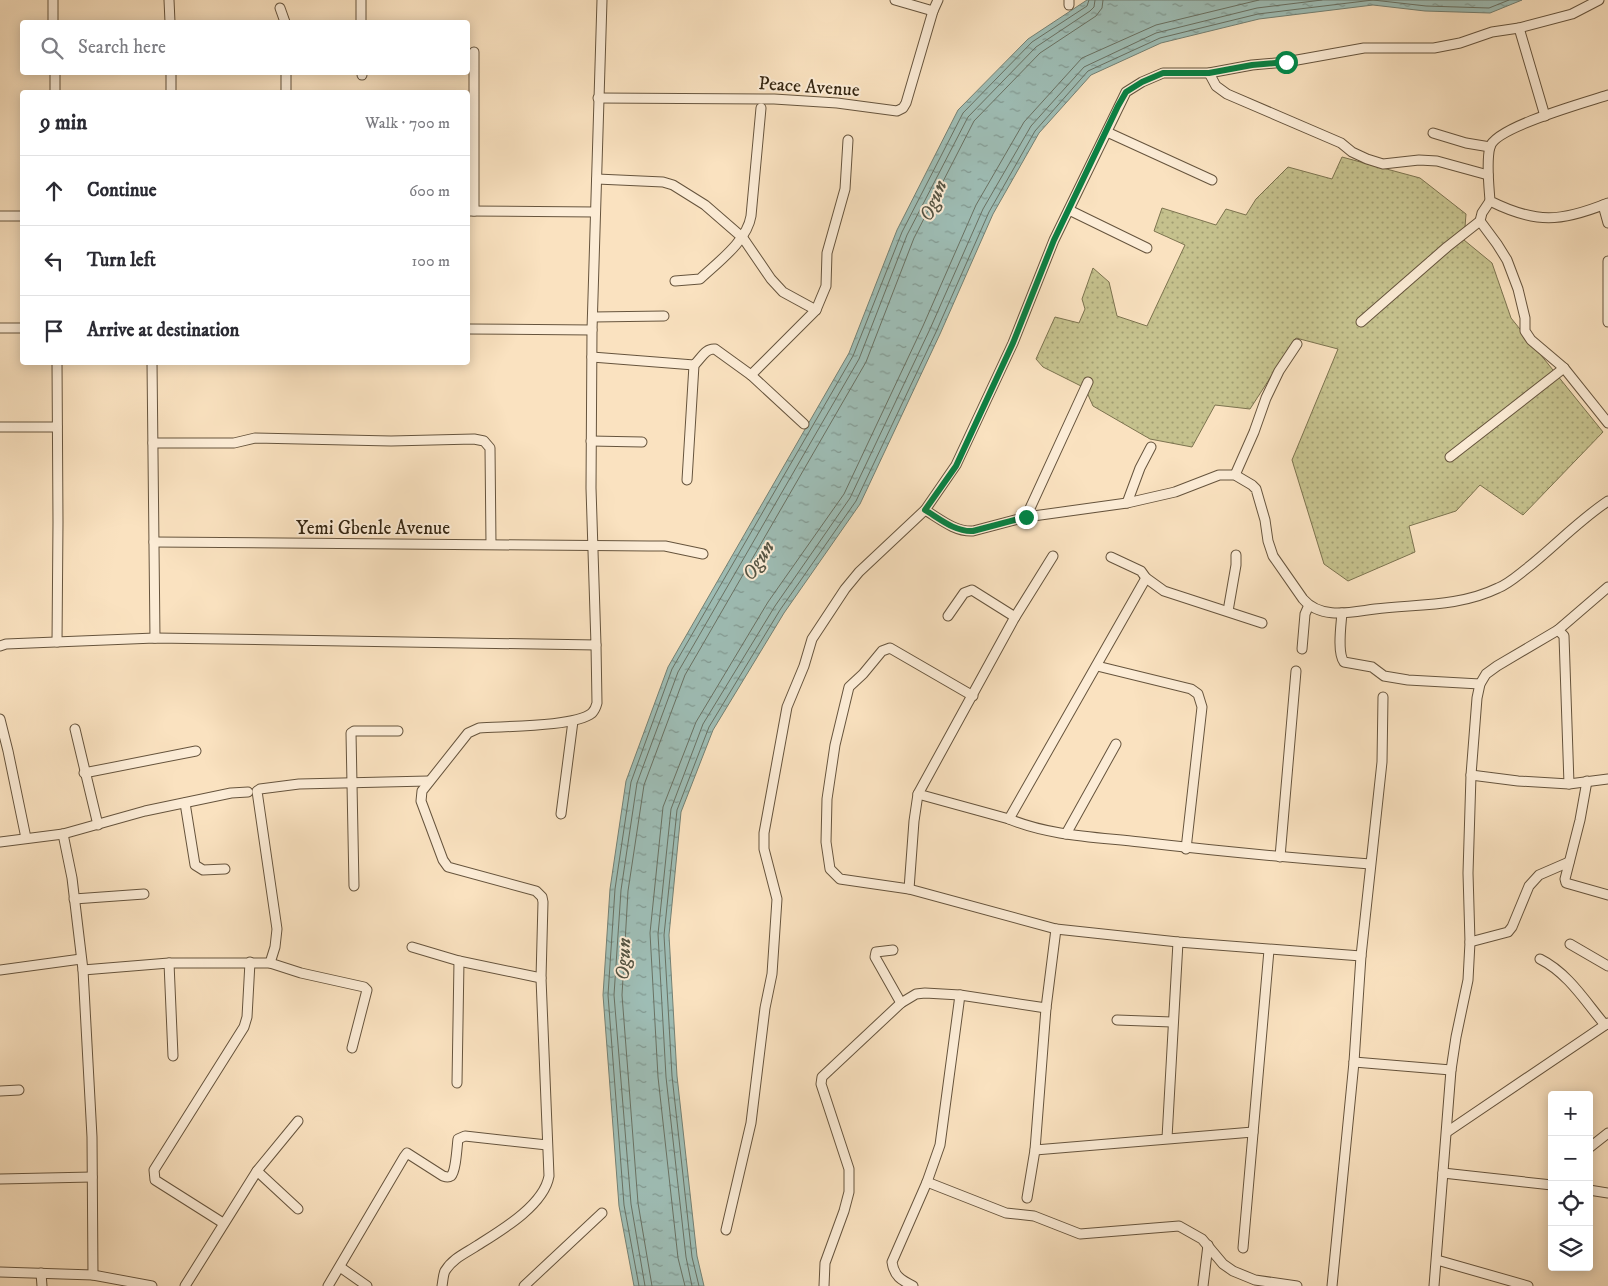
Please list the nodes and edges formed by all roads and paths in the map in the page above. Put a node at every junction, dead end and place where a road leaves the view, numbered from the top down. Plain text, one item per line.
1 (52, 0) edge
2 (169, 0) edge
3 (361, 0) edge
4 (602, 0) edge
5 (894, 0) edge
6 (938, 0) edge
7 (1599, 0) edge
8 (280, 8) dead end
9 (933, 11) junction
10 (53, 20) edge
11 (170, 20) edge
12 (283, 20) edge
13 (361, 20) edge
14 (1519, 28) junction
15 (474, 52) dead end
16 (1209, 73) junction
17 (55, 75) edge
18 (171, 75) edge
19 (286, 75) edge
20 (55, 90) edge
21 (171, 90) edge
22 (286, 90) edge
23 (1608, 95) edge
24 (598, 98) junction
25 (761, 108) dead end
26 (1545, 116) junction
27 (1107, 132) junction
28 (1433, 133) dead end
29 (848, 140) dead end
30 (1490, 147) junction
31 (1488, 175) junction
32 (596, 178) junction
33 (1212, 180) dead end
34 (1490, 201) junction
35 (1606, 204) edge
36 (1070, 210) junction
37 (471, 211) edge
38 (595, 212) junction
39 (0, 216) edge
40 (20, 216) edge
41 (1480, 221) junction
42 (1608, 223) edge
43 (743, 238) junction
44 (1147, 248) dead end
45 (1608, 261) edge
46 (675, 281) dead end
47 (816, 310) junction
48 (664, 316) dead end
49 (593, 317) junction
50 (1361, 322) dead end
51 (1608, 322) edge
52 (0, 328) edge
53 (20, 328) edge
54 (470, 329) edge
55 (592, 330) junction
56 (1297, 344) dead end
57 (592, 357) junction
58 (57, 365) edge
59 (152, 365) edge
60 (694, 365) junction
61 (1564, 368) junction
62 (751, 375) junction
63 (1088, 382) dead end
64 (1608, 423) edge
65 (804, 424) dead end
66 (0, 427) edge
67 (57, 428) junction
68 (591, 441) junction
69 (642, 442) dead end
70 (153, 444) junction
71 (1151, 447) dead end
72 (1450, 457) dead end
73 (1235, 475) junction
74 (687, 480) dead end
75 (1608, 501) edge
76 (1127, 503) junction
77 (925, 510) junction
78 (1026, 517) junction
79 (154, 542) junction
80 (491, 544) junction
81 (591, 546) junction
82 (703, 554) dead end
83 (1236, 555) dead end
84 (1053, 556) dead end
85 (1111, 557) dead end
86 (1146, 578) junction
87 (1608, 587) edge
88 (1309, 605) junction
89 (1228, 611) junction
90 (1342, 614) junction
91 (948, 616) dead end
92 (1015, 617) junction
93 (1262, 623) dead end
94 (1558, 630) junction
95 (155, 638) junction
96 (57, 642) junction
97 (596, 645) junction
98 (0, 646) edge
99 (1302, 649) dead end
100 (1097, 666) junction
101 (1296, 671) dead end
102 (1480, 684) junction
103 (972, 696) junction
104 (1383, 697) dead end
105 (0, 719) edge
106 (573, 721) junction
107 (75, 729) dead end
108 (398, 731) dead end
109 (1116, 744) dead end
110 (196, 751) dead end
111 (84, 772) junction
112 (1471, 775) junction
113 (1608, 779) edge
114 (1587, 781) junction
115 (352, 782) junction
116 (428, 782) junction
117 (1569, 784) junction
118 (248, 792) dead end
119 (918, 794) junction
120 (186, 802) junction
121 (561, 814) dead end
122 (1009, 819) junction
123 (98, 825) junction
124 (63, 834) junction
125 (1066, 834) junction
126 (26, 838) junction
127 (0, 842) edge
128 (1186, 849) junction
129 (1280, 857) junction
130 (1569, 862) junction
131 (1370, 864) junction
132 (225, 869) dead end
133 (354, 886) dead end
134 (909, 889) junction
135 (144, 894) dead end
136 (1608, 895) edge
137 (74, 900) junction
138 (1056, 929) junction
139 (1178, 942) junction
140 (1470, 942) junction
141 (1570, 944) dead end
142 (412, 947) dead end
143 (893, 950) dead end
144 (1269, 950) junction
145 (1361, 956) junction
146 (81, 959) junction
147 (1540, 960) dead end
148 (459, 961) junction
149 (250, 962) junction
150 (169, 963) junction
151 (270, 963) junction
152 (1608, 966) edge
153 (0, 970) edge
154 (83, 970) junction
155 (541, 978) junction
156 (960, 994) junction
157 (901, 1003) junction
158 (1046, 1008) junction
159 (1116, 1020) dead end
160 (1172, 1022) junction
161 (1606, 1024) edge
162 (352, 1048) dead end
163 (173, 1056) dead end
164 (1354, 1062) junction
165 (1451, 1070) junction
166 (457, 1083) dead end
167 (19, 1090) dead end
168 (0, 1091) edge
169 (298, 1121) dead end
170 (1253, 1132) junction
171 (1447, 1132) junction
172 (1608, 1133) edge
173 (1167, 1138) junction
174 (547, 1145) junction
175 (1593, 1145) edge
176 (1035, 1150) junction
177 (257, 1171) junction
178 (1443, 1173) junction
179 (92, 1177) junction
180 (0, 1179) edge
181 (926, 1182) junction
182 (1548, 1182) edge
183 (1593, 1191) edge
184 (1608, 1193) edge
185 (1027, 1198) dead end
186 (298, 1209) dead end
187 (602, 1213) dead end
188 (223, 1223) junction
189 (726, 1230) dead end
190 (1208, 1245) junction
191 (1243, 1248) dead end
192 (1437, 1260) junction
193 (340, 1267) junction
194 (0, 1272) edge
195 (41, 1273) junction
196 (93, 1275) junction
197 (118, 1282) edge
198 (42, 1286) edge
199 (152, 1286) edge
200 (185, 1286) edge
201 (328, 1286) edge
202 (367, 1286) edge
203 (442, 1286) edge
204 (524, 1286) edge
205 (824, 1286) edge
206 (913, 1286) edge
207 (1203, 1286) edge
208 (1297, 1286) edge
209 (1332, 1286) edge
210 (1434, 1286) edge
211 (1527, 1286) edge

1 - 10 street
2 - 11 street
3 - 13 street
4 - 24 street
5 - 9 street
6 - 9 street, Peace Avenue
7 - 14 street
8 - 12 street
9 - 24 street, Peace Avenue
14 - 16 street
14 - 26 street
15 - 37 street
16 - 27 street
16 - 31 street
17 - 20 street
18 - 21 street
19 - 22 street
23 - 26 street
24 - 32 street
25 - 43 street
26 - 30 street
27 - 33 street
27 - 36 street
28 - 30 street
29 - 47 street
30 - 31 street
31 - 34 street
32 - 38 street
32 - 43 street
34 - 35 street
34 - 41 street
35 - 42 street
36 - 44 street
36 - 77 street
37 - 38 street
38 - 49 street
39 - 40 street
41 - 50 street
41 - 61 street
43 - 46 street
43 - 47 street
45 - 51 street
47 - 62 street
48 - 49 street
49 - 55 street
52 - 53 street
54 - 55 street
55 - 57 street
56 - 73 street
57 - 60 street
57 - 68 street
58 - 67 street
59 - 70 street
60 - 62 street
60 - 74 street
61 - 64 street
61 - 72 street
62 - 65 street
63 - 78 street
66 - 67 street
67 - 96 street
68 - 69 street
68 - 81 street
70 - 79 street
70 - 80 street
71 - 76 street
73 - 76 street
73 - 88 street
75 - 90 street
76 - 78 street
77 - 78 street
77 - 189 street
79 - 80 street, Yemi Gbenle Avenue
79 - 95 street
80 - 81 street, Yemi Gbenle Avenue
81 - 82 street, Yemi Gbenle Avenue
81 - 97 street
83 - 89 street
84 - 92 street
85 - 86 street
86 - 89 street
86 - 100 street
87 - 94 street
88 - 90 street
88 - 99 street
89 - 93 street
90 - 102 street
91 - 92 street
92 - 103 street
94 - 102 street
94 - 117 street
95 - 96 street
95 - 97 street
96 - 98 street
97 - 106 street
100 - 122 street
100 - 128 street
101 - 129 street
102 - 112 street
103 - 119 street
103 - 134 street
104 - 131 street
105 - 126 street
106 - 116 street
106 - 121 street
107 - 111 street
108 - 115 street
109 - 125 street
110 - 111 street
111 - 123 street
112 - 117 street
112 - 140 street
113 - 114 street
114 - 117 street
114 - 130 street
115 - 116 street
115 - 133 street
115 - 151 street
116 - 155 street
118 - 120 street
119 - 122 street
119 - 134 street
120 - 123 street
120 - 132 street
122 - 125 street
123 - 124 street
124 - 126 street
124 - 137 street
125 - 128 street
126 - 127 street
128 - 129 street
129 - 131 street
130 - 136 street
130 - 140 street
131 - 145 street
134 - 138 street
135 - 137 street
137 - 146 street
138 - 139 street
138 - 158 street
139 - 144 street
139 - 160 street
140 - 165 street
141 - 152 street
142 - 148 street
143 - 157 street
144 - 145 street
144 - 170 street
145 - 164 street
146 - 153 street
146 - 154 street
147 - 161 street
148 - 155 street
148 - 166 street
149 - 150 street
149 - 151 street
149 - 188 street
150 - 154 street
150 - 163 street
151 - 162 street
154 - 179 street
155 - 174 street
156 - 157 street
156 - 158 street
156 - 181 street
157 - 205 street
158 - 176 street
159 - 160 street
160 - 173 street
161 - 171 street
164 - 165 street
164 - 209 street
165 - 171 street
167 - 168 street
169 - 177 street
170 - 173 street
170 - 191 street
171 - 178 street
172 - 175 street
173 - 176 street
174 - 193 street
174 - 203 street
176 - 185 street
177 - 186 street
177 - 188 street
178 - 182 street
178 - 192 street
179 - 180 street
179 - 196 street
181 - 190 street
181 - 206 street
183 - 184 street
187 - 204 street
188 - 200 street
190 - 207 street
190 - 208 street
192 - 210 street
192 - 211 street
193 - 201 street
193 - 202 street
194 - 195 street
195 - 196 street
195 - 198 street
196 - 197 street
197 - 199 street

